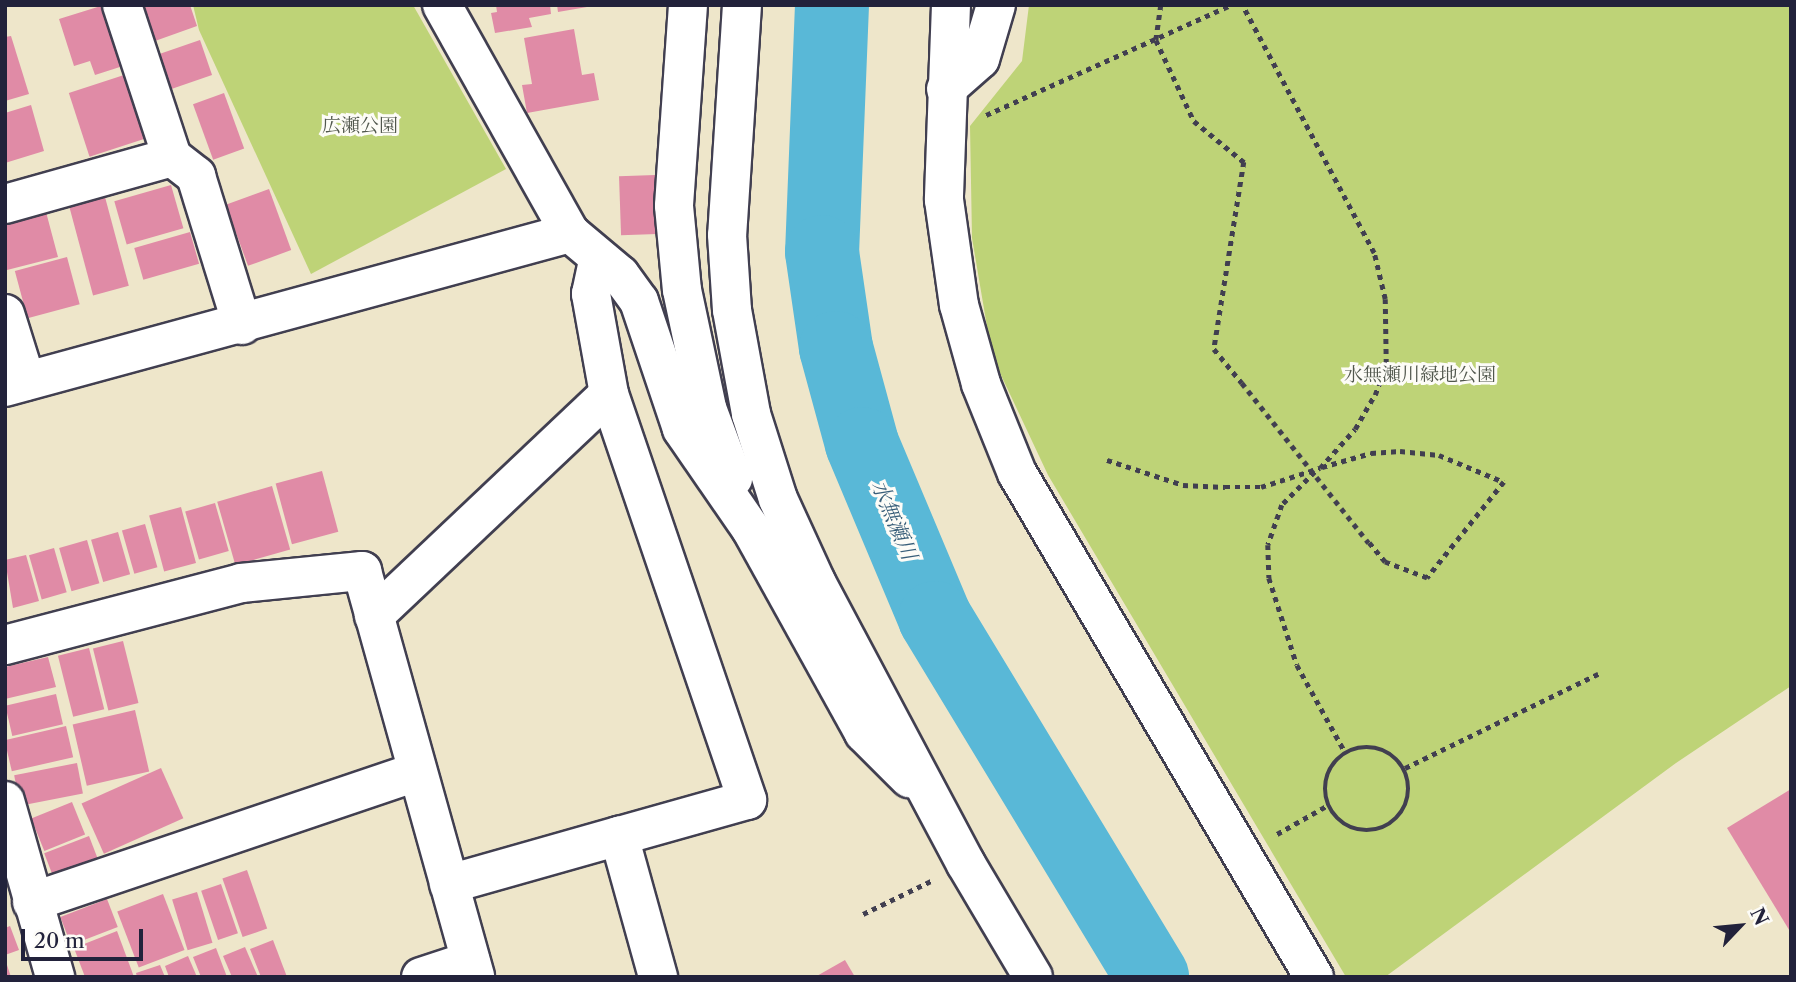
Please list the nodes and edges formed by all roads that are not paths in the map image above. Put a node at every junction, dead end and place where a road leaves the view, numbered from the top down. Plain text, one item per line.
1 (121, 5) edge
2 (442, 5) edge
3 (688, 5) edge
4 (742, 5) edge
5 (951, 5) edge
6 (996, 5) edge
7 (946, 89) junction
8 (172, 157) junction
9 (5, 204) edge
10 (570, 233) junction
11 (598, 261) junction
12 (5, 314) edge
13 (242, 325) junction
14 (16, 384) edge
15 (610, 394) junction
16 (751, 529) junction
17 (374, 616) junction
18 (5, 645) edge
19 (417, 772) junction
20 (5, 802) edge
21 (936, 803) junction
22 (619, 836) junction
23 (449, 884) junction
24 (32, 902) junction
25 (472, 969) edge
26 (55, 977) edge
27 (421, 977) edge
28 (658, 977) edge
29 (1033, 977) edge
30 (1314, 977) edge

1 - 8 street
2 - 10 street
3 - 16 street
4 - 21 street
5 - 7 street
6 - 7 street
7 - 30 street
8 - 9 street
8 - 13 street
10 - 11 street
10 - 13 street
11 - 15 street
11 - 16 street
12 - 14 street
13 - 14 street
15 - 17 street
15 - 22 street
16 - 21 street
17 - 18 street
17 - 19 street
19 - 23 street
19 - 24 street
20 - 24 street
21 - 29 street
22 - 23 street
22 - 28 street
23 - 25 street
24 - 26 street
25 - 27 street

